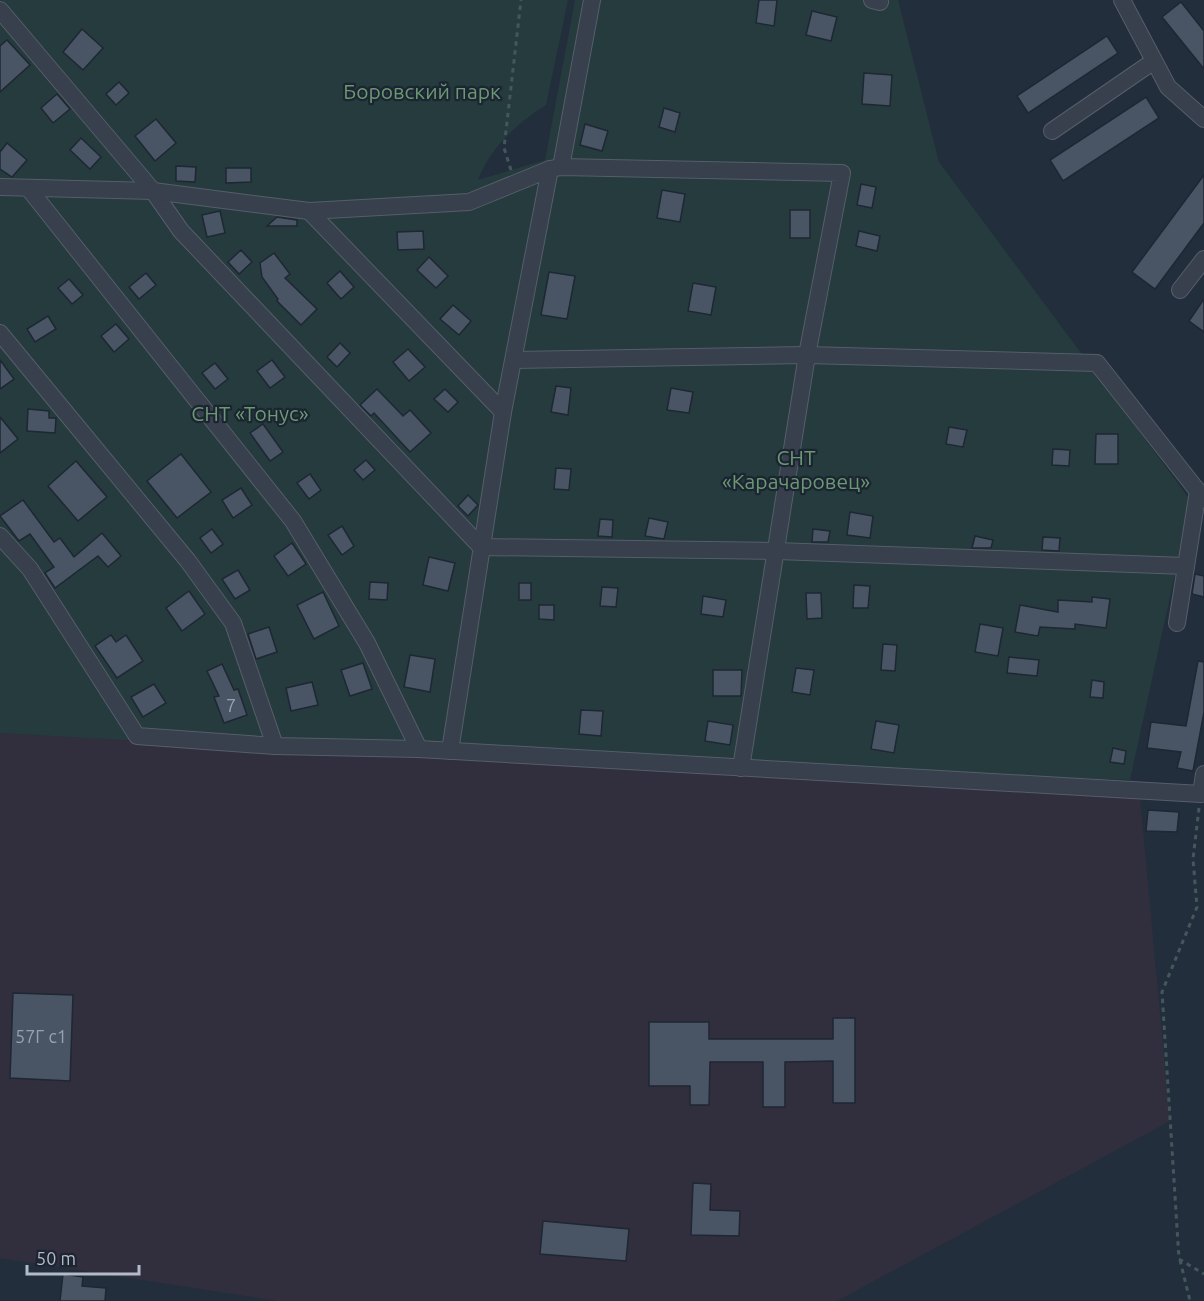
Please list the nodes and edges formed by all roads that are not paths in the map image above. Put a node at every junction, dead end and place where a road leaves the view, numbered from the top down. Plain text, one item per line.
1 (592, 0) edge
2 (1122, 0) edge
3 (0, 10) edge
4 (1154, 61) junction
5 (1204, 119) edge
6 (1052, 131) dead end
7 (555, 168) junction
8 (0, 187) edge
9 (29, 189) junction
10 (153, 191) junction
11 (309, 211) junction
12 (1204, 259) edge
13 (1180, 290) dead end
14 (0, 333) edge
15 (807, 355) junction
16 (514, 360) junction
17 (503, 411) junction
18 (1201, 495) edge
19 (0, 536) edge
20 (480, 546) junction
21 (777, 551) junction
22 (1186, 566) junction
23 (1177, 623) dead end
24 (275, 746) junction
25 (419, 749) junction
26 (450, 751) junction
27 (741, 768) junction
28 (1204, 774) edge

1 - 7 street
2 - 4 street
3 - 10 street
4 - 5 street
4 - 6 street
7 - 11 street
7 - 15 street
7 - 16 street
8 - 9 street
9 - 10 street
9 - 25 street
10 - 11 street
10 - 20 street
11 - 17 street
12 - 13 street
14 - 24 street
15 - 16 street
15 - 18 street
15 - 21 street
16 - 17 street
17 - 20 street
18 - 22 street
19 - 24 street
20 - 21 street
20 - 26 street
21 - 22 street
21 - 27 street
22 - 23 street
24 - 25 street
25 - 26 street
26 - 27 street
27 - 28 street

